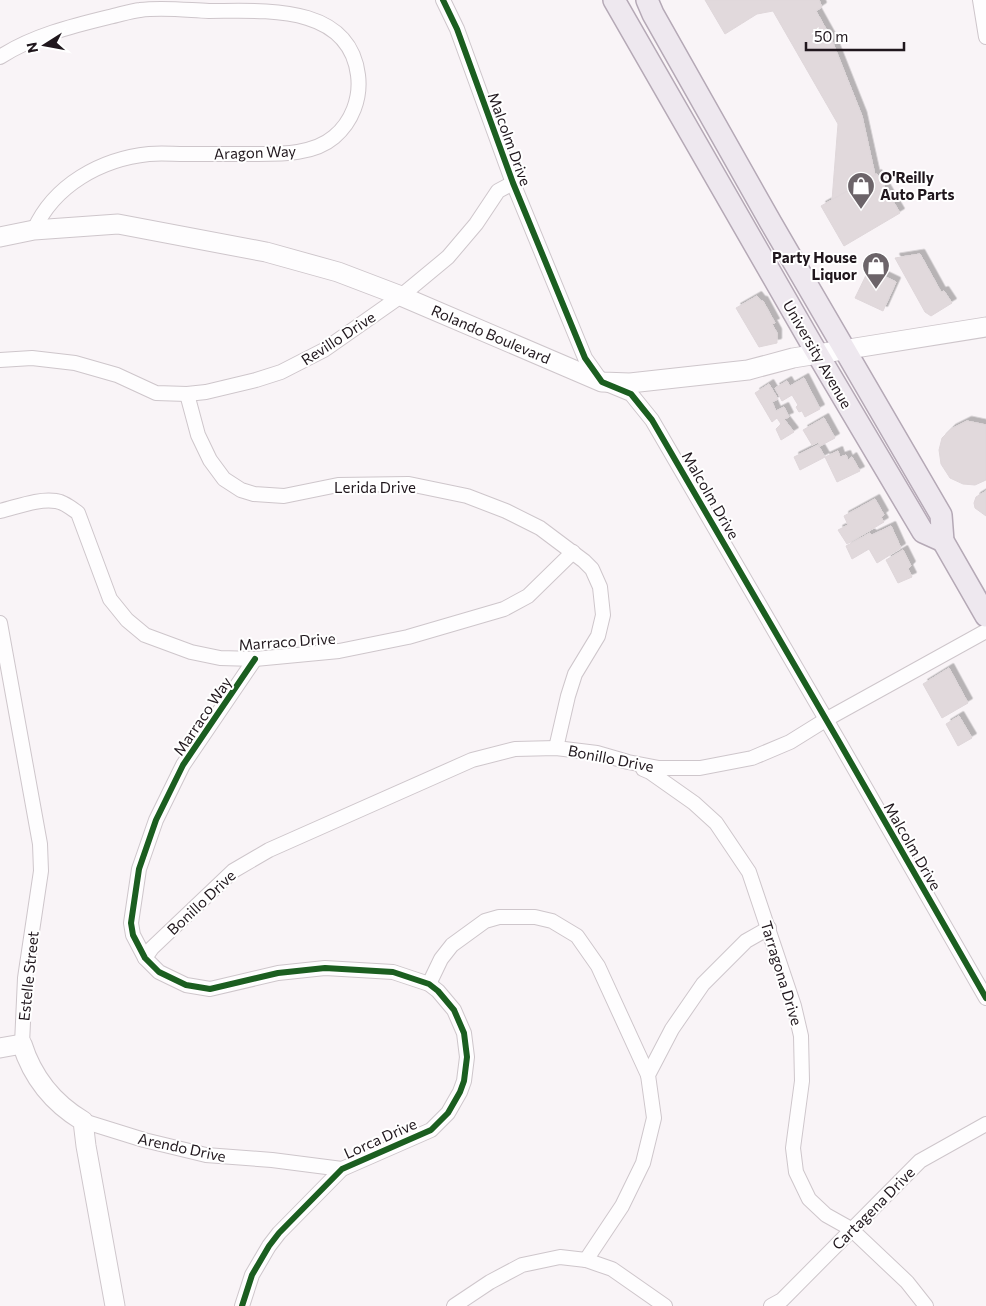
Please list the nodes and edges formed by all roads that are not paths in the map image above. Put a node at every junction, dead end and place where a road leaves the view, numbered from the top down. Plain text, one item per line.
1 (443, 0) edge
2 (614, 0) edge
3 (647, 0) edge
4 (980, 0) edge
5 (142, 5) edge
6 (986, 37) edge
7 (0, 57) edge
8 (512, 183) junction
9 (34, 230) junction
10 (0, 237) edge
11 (401, 296) junction
12 (986, 328) edge
13 (846, 350) junction
14 (817, 354) junction
15 (0, 360) edge
16 (602, 382) junction
17 (186, 394) junction
18 (0, 511) edge
19 (943, 541) junction
20 (573, 552) junction
21 (986, 616) edge
22 (0, 623) edge
23 (986, 631) edge
24 (255, 659) junction
25 (826, 719) junction
26 (556, 748) junction
27 (628, 762) junction
28 (769, 928) junction
29 (145, 958) junction
30 (429, 984) junction
31 (986, 998) edge
32 (22, 1044) junction
33 (0, 1048) edge
34 (648, 1076) junction
35 (83, 1122) junction
36 (986, 1124) edge
37 (342, 1169) junction
38 (851, 1230) junction
39 (586, 1260) junction
40 (115, 1306) edge
41 (242, 1306) edge
42 (454, 1306) edge
43 (664, 1306) edge
44 (770, 1306) edge
45 (926, 1306) edge

1 - 8 street, Malcolm Drive
2 - 14 main road, University Avenue
3 - 13 main road, University Avenue
4 - 6 street
5 - 7 street, Aragon Way
5 - 9 street, Aragon Way
8 - 11 street, Revillo Drive
8 - 16 street, Malcolm Drive
9 - 10 street, Rolando Boulevard
9 - 11 street, Rolando Boulevard
11 - 16 street, Rolando Boulevard
11 - 17 street, Revillo Drive
12 - 13 street, Rolando Boulevard
13 - 14 street, Rolando Boulevard
13 - 19 main road, University Avenue
14 - 16 street, Rolando Boulevard
14 - 19 main road, University Avenue
15 - 17 street, Revillo Drive
16 - 25 street, Malcolm Drive
17 - 20 street, Lerida Drive
18 - 24 street, Marraco Drive
19 - 21 main road, University Avenue
20 - 24 street, Marraco Drive
20 - 26 street, Lerida Drive
22 - 32 street, Estelle Street
23 - 25 street, Bonillo Drive
24 - 29 street, Marraco Way
25 - 27 street, Bonillo Drive
25 - 31 street, Malcolm Drive
26 - 27 street, Bonillo Drive
26 - 29 street, Bonillo Drive
27 - 28 street, Tarragona Drive
28 - 34 street
28 - 38 street, Tarragona Drive
29 - 30 street
30 - 34 street
30 - 37 street, Lorca Drive
32 - 33 street
32 - 35 street, Estelle Street
34 - 39 street
35 - 37 street, Arendo Drive
35 - 40 street
36 - 38 street, Cartagena Drive
37 - 41 street, Lorca Drive
38 - 44 street, Cartagena Drive
38 - 45 street, Tarragona Drive
39 - 42 street
39 - 43 street

